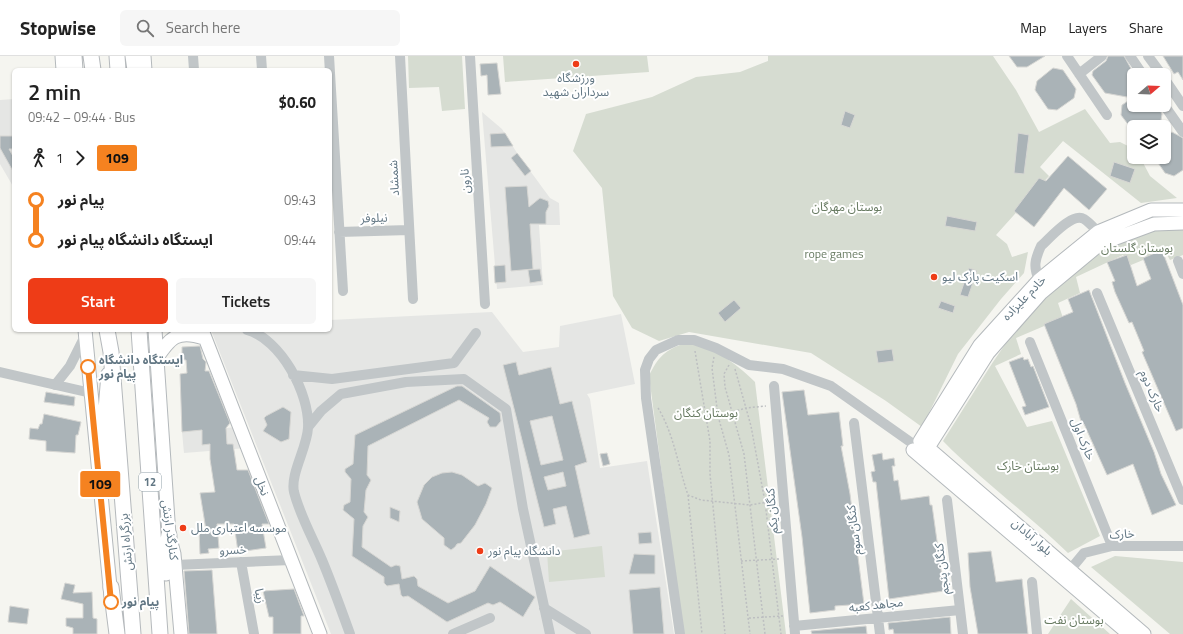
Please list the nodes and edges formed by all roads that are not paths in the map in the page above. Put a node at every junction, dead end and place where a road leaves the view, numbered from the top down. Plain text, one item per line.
1 (62, 56) edge
2 (74, 56) edge
3 (91, 56) edge
4 (117, 56) edge
5 (133, 56) edge
6 (144, 56) edge
7 (193, 56) edge
8 (261, 56) edge
9 (329, 56) edge
10 (400, 56) edge
11 (470, 56) edge
12 (1067, 56) edge
13 (1102, 56) edge
14 (1130, 56) edge
15 (1148, 56) edge
16 (63, 68) edge
17 (76, 68) edge
18 (93, 68) edge
19 (118, 68) edge
20 (135, 68) edge
21 (145, 68) edge
22 (194, 68) edge
23 (262, 68) edge
24 (330, 68) edge
25 (1138, 68) edge
26 (1157, 68) edge
27 (1079, 74) junction
28 (1171, 88) edge
29 (1183, 106) edge
30 (332, 109) edge
31 (1169, 112) edge
32 (1106, 115) dead end
33 (1183, 132) edge
34 (1183, 210) edge
35 (1183, 223) edge
36 (409, 230) junction
37 (339, 232) junction
38 (1098, 232) junction
39 (1178, 261) dead end
40 (1183, 274) edge
41 (1039, 280) junction
42 (343, 291) dead end
43 (1097, 292) dead end
44 (413, 299) dead end
45 (485, 304) dead end
46 (108, 332) edge
47 (139, 332) edge
48 (155, 332) edge
49 (251, 332) edge
50 (85, 333) edge
51 (476, 333) dead end
52 (203, 334) edge
53 (1030, 342) dead end
54 (110, 352) junction
55 (156, 359) junction
56 (0, 372) edge
57 (293, 375) junction
58 (55, 385) junction
59 (774, 386) dead end
60 (91, 393) junction
61 (854, 423) dead end
62 (308, 427) junction
63 (920, 448) junction
64 (947, 500) dead end
65 (1183, 500) edge
66 (169, 535) junction
67 (1112, 546) junction
68 (1183, 546) edge
69 (291, 560) junction
70 (241, 562) junction
71 (175, 565) junction
72 (1067, 574) junction
73 (1032, 582) dead end
74 (111, 587) junction
75 (544, 608) junction
76 (960, 610) junction
77 (490, 618) dead end
78 (878, 618) junction
79 (795, 630) edge
80 (112, 634) edge
81 (117, 634) edge
82 (133, 634) edge
83 (160, 634) edge
84 (171, 634) edge
85 (181, 634) edge
86 (254, 634) edge
87 (320, 634) edge
88 (350, 634) edge
89 (453, 634) edge
90 (550, 634) edge
91 (586, 634) edge
92 (680, 634) edge
93 (880, 634) edge
94 (963, 634) edge
95 (1037, 634) edge
96 (1129, 634) edge
97 (1144, 634) edge

1 - 16 main road
2 - 17 highway
3 - 18 highway
4 - 19 highway
5 - 20 highway
6 - 21 main road
7 - 22 street
8 - 23 street
9 - 24 street
10 - 36 street, شمشاد
11 - 45 street, نارون
12 - 27 street
13 - 27 street
14 - 25 street
15 - 26 street
27 - 32 street
28 - 29 street
30 - 37 street
31 - 33 street
34 - 38 main road, خادم علیزاده
35 - 63 main road, خادم علیزاده
36 - 37 street, نیلوفر
36 - 44 street, شمشاد
37 - 42 street
38 - 41 main road, خادم علیزاده
38 - 41 street
39 - 40 street
41 - 63 main road, خادم علیزاده
43 - 65 street, خارک دوم
46 - 54 highway, بزرگراه ارتش / 12
47 - 83 highway, 12
48 - 55 main road, کنارگذر ارتش
49 - 57 street
50 - 58 street
50 - 60 main road
51 - 57 street
52 - 55 main road, نخل
52 - 69 main road, نخل
53 - 67 street, خارک اول
54 - 74 main road
54 - 82 highway, بزرگراه ارتش / 12
55 - 66 main road, کنارگذر ارتش
56 - 58 street
57 - 62 street
58 - 60 street
59 - 79 street, کنگان یکم
60 - 74 main road
61 - 78 street, کنگان سوم
62 - 75 street
62 - 88 street
63 - 72 main road, بلوار آبادان
63 - 92 street
64 - 76 street, کنگان پنجم
66 - 71 main road, کنارگذر ارتش
66 - 84 highway
67 - 68 street, خارک
67 - 72 street, خارک
69 - 70 street, خسرو
69 - 87 main road, نخل
70 - 71 street, خسرو
70 - 86 street, زیبا
71 - 85 main road, کنارگذر ارتش
72 - 96 main road, بلوار آبادان
72 - 97 main road, بلوار آبادان
73 - 95 street
74 - 80 main road
74 - 81 highway
75 - 90 street
75 - 91 street
76 - 78 street, مجاهد کعبه
76 - 94 street, کنگان پنجم
77 - 89 street
78 - 79 street, مجاهد کعبه
78 - 93 street, کنگان سوم

